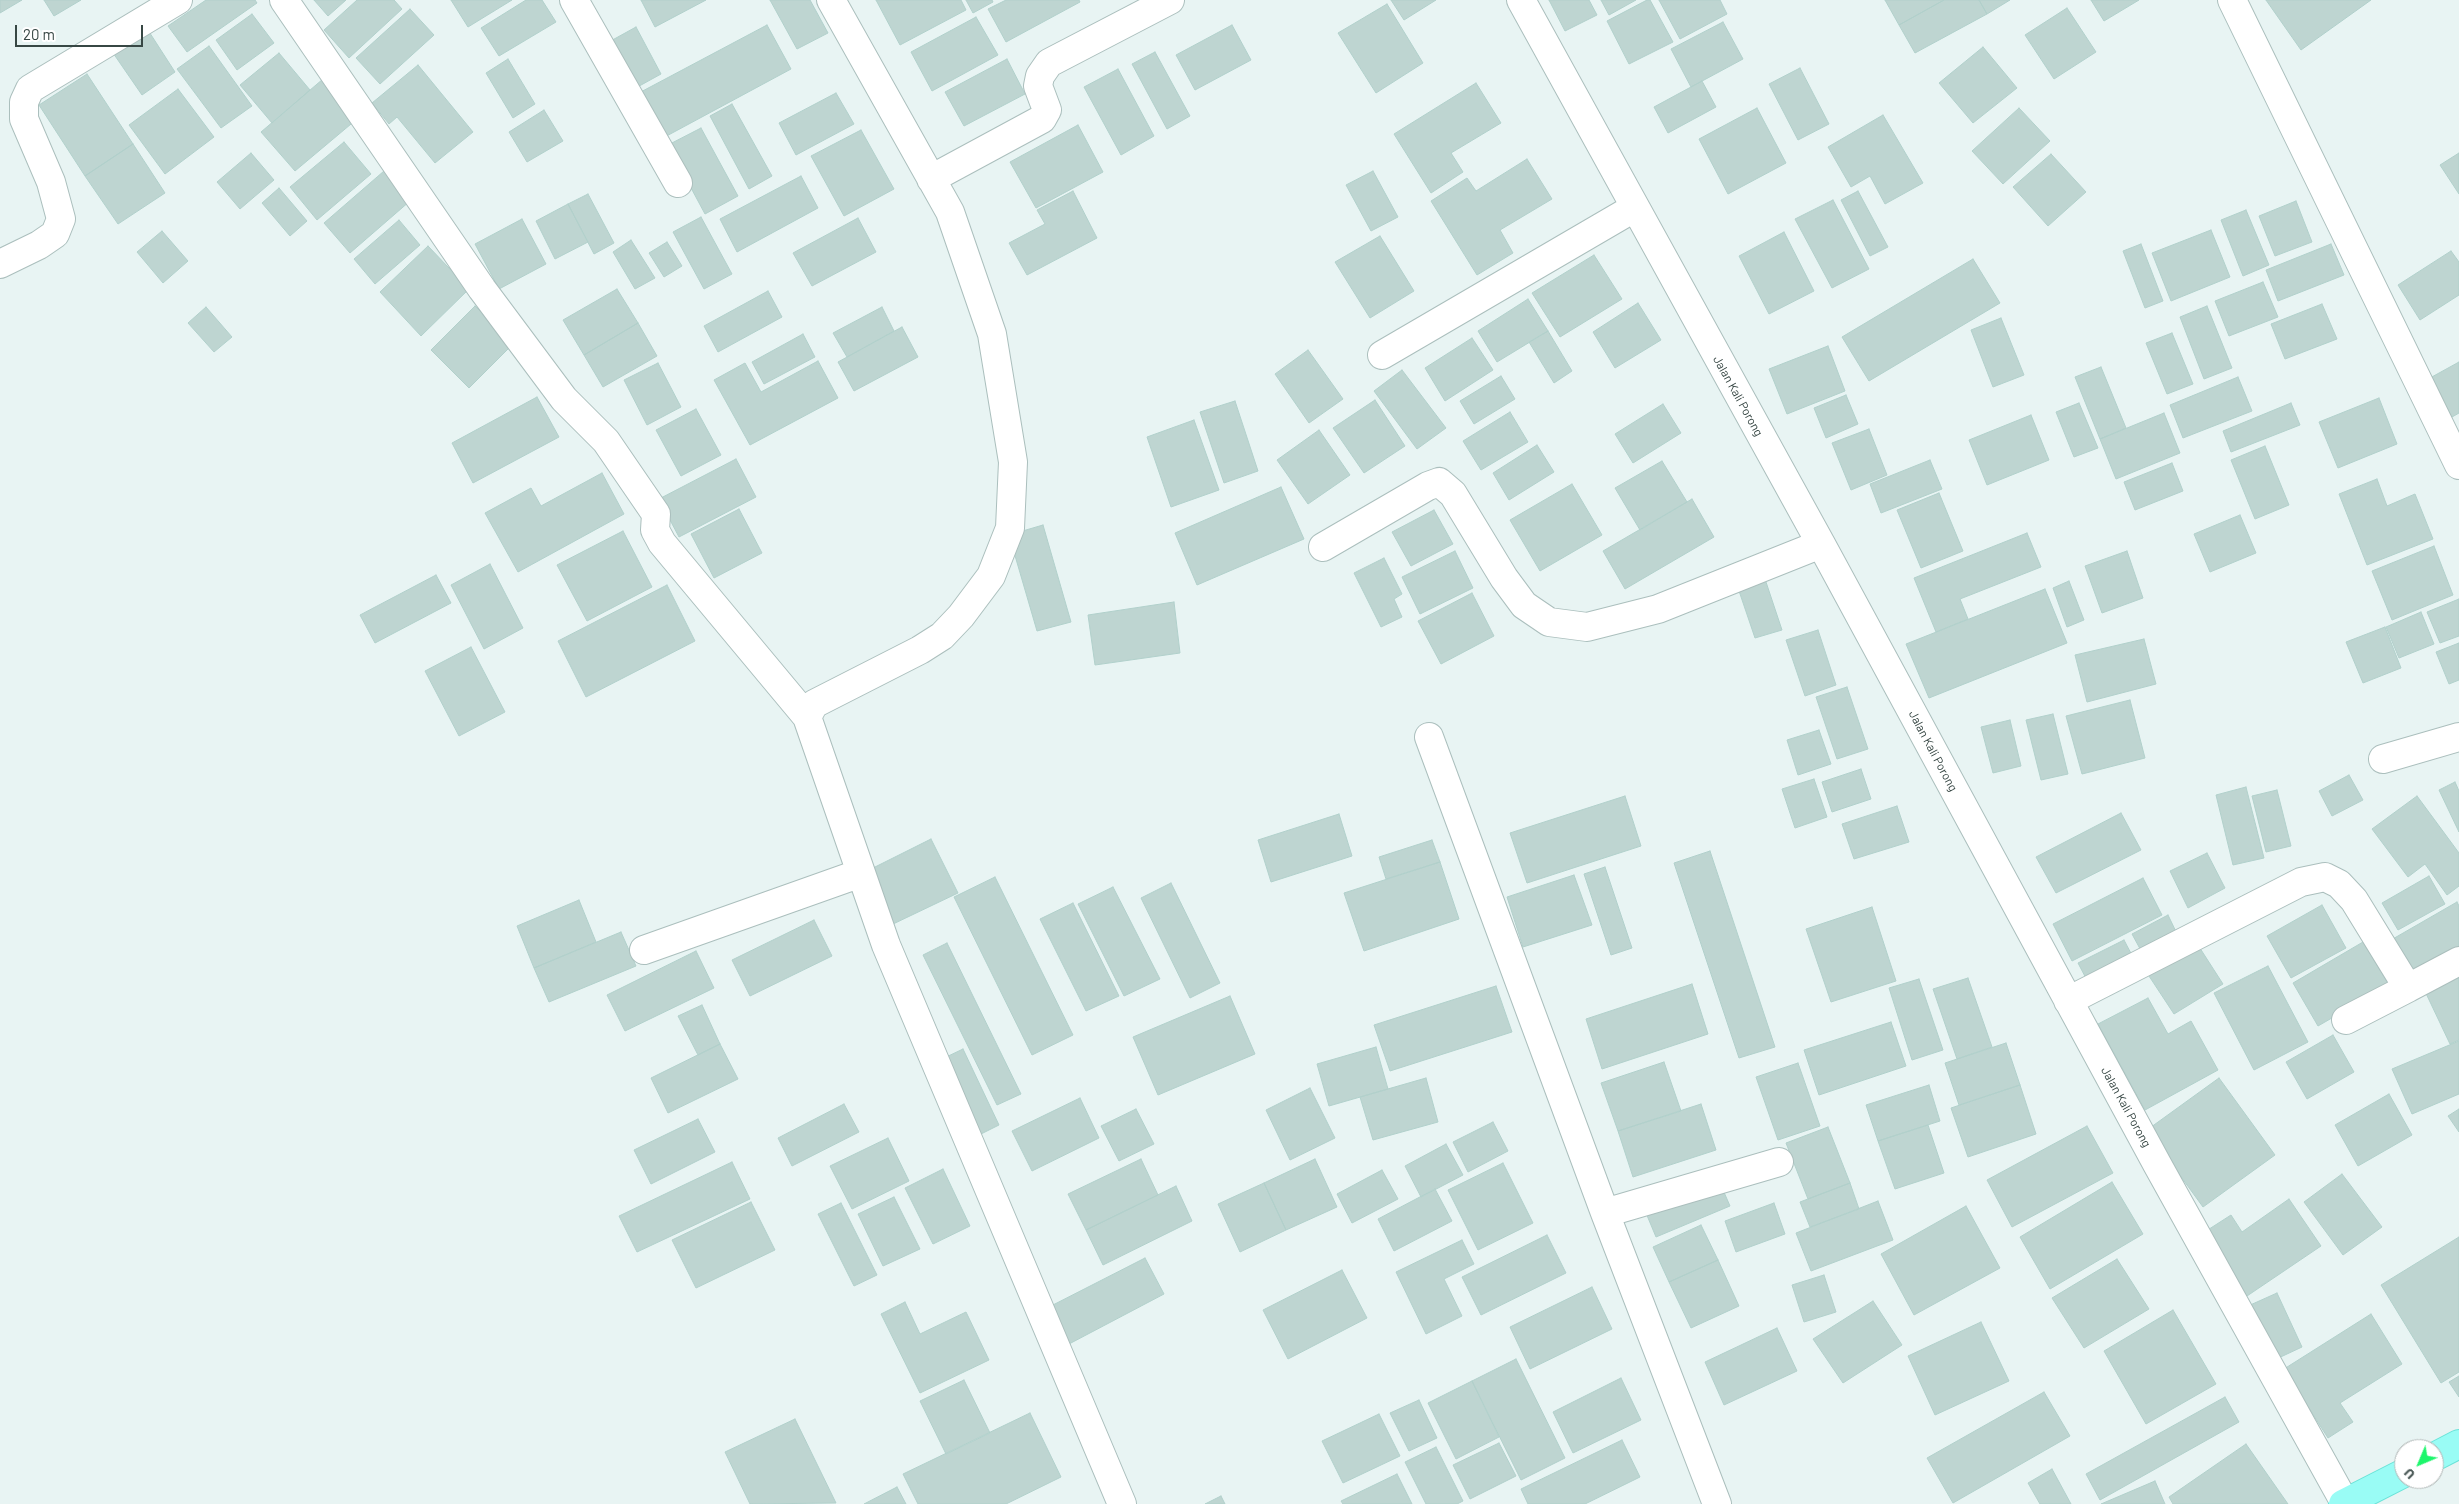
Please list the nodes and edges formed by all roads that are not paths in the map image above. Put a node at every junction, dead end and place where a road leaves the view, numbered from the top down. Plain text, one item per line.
1 (178, 0) edge
2 (284, 0) edge
3 (574, 0) edge
4 (831, 0) edge
5 (1170, 0) edge
6 (1520, 0) edge
7 (2232, 0) edge
8 (932, 179) junction
9 (678, 183) dead end
10 (1634, 208) junction
11 (0, 264) edge
12 (1382, 355) dead end
13 (2459, 465) edge
14 (1821, 544) junction
15 (1323, 547) dead end
16 (807, 717) junction
17 (1429, 737) dead end
18 (2459, 737) edge
19 (2383, 759) dead end
20 (861, 873) junction
21 (644, 950) dead end
22 (2459, 961) edge
23 (2408, 988) junction
24 (2068, 1001) junction
25 (2346, 1020) dead end
26 (1780, 1162) dead end
27 (1605, 1212) junction
28 (2459, 1444) edge
29 (2444, 1452) edge
30 (2394, 1478) edge
31 (2344, 1503) edge
32 (1122, 1504) edge
33 (1717, 1504) edge

1 - 11 street
2 - 16 street
3 - 9 street
4 - 8 street
5 - 8 street
6 - 10 street, Jalan Kali Porong
7 - 13 street
8 - 16 street
10 - 12 street
10 - 14 street, Jalan Kali Porong
14 - 15 street
14 - 24 street, Jalan Kali Porong
16 - 20 street
17 - 27 street
18 - 19 street
20 - 21 street
20 - 32 street
22 - 23 street
23 - 24 street
23 - 25 street
24 - 31 street, Jalan Kali Porong
26 - 27 street
27 - 33 street
28 - 29 main road
30 - 31 main road

